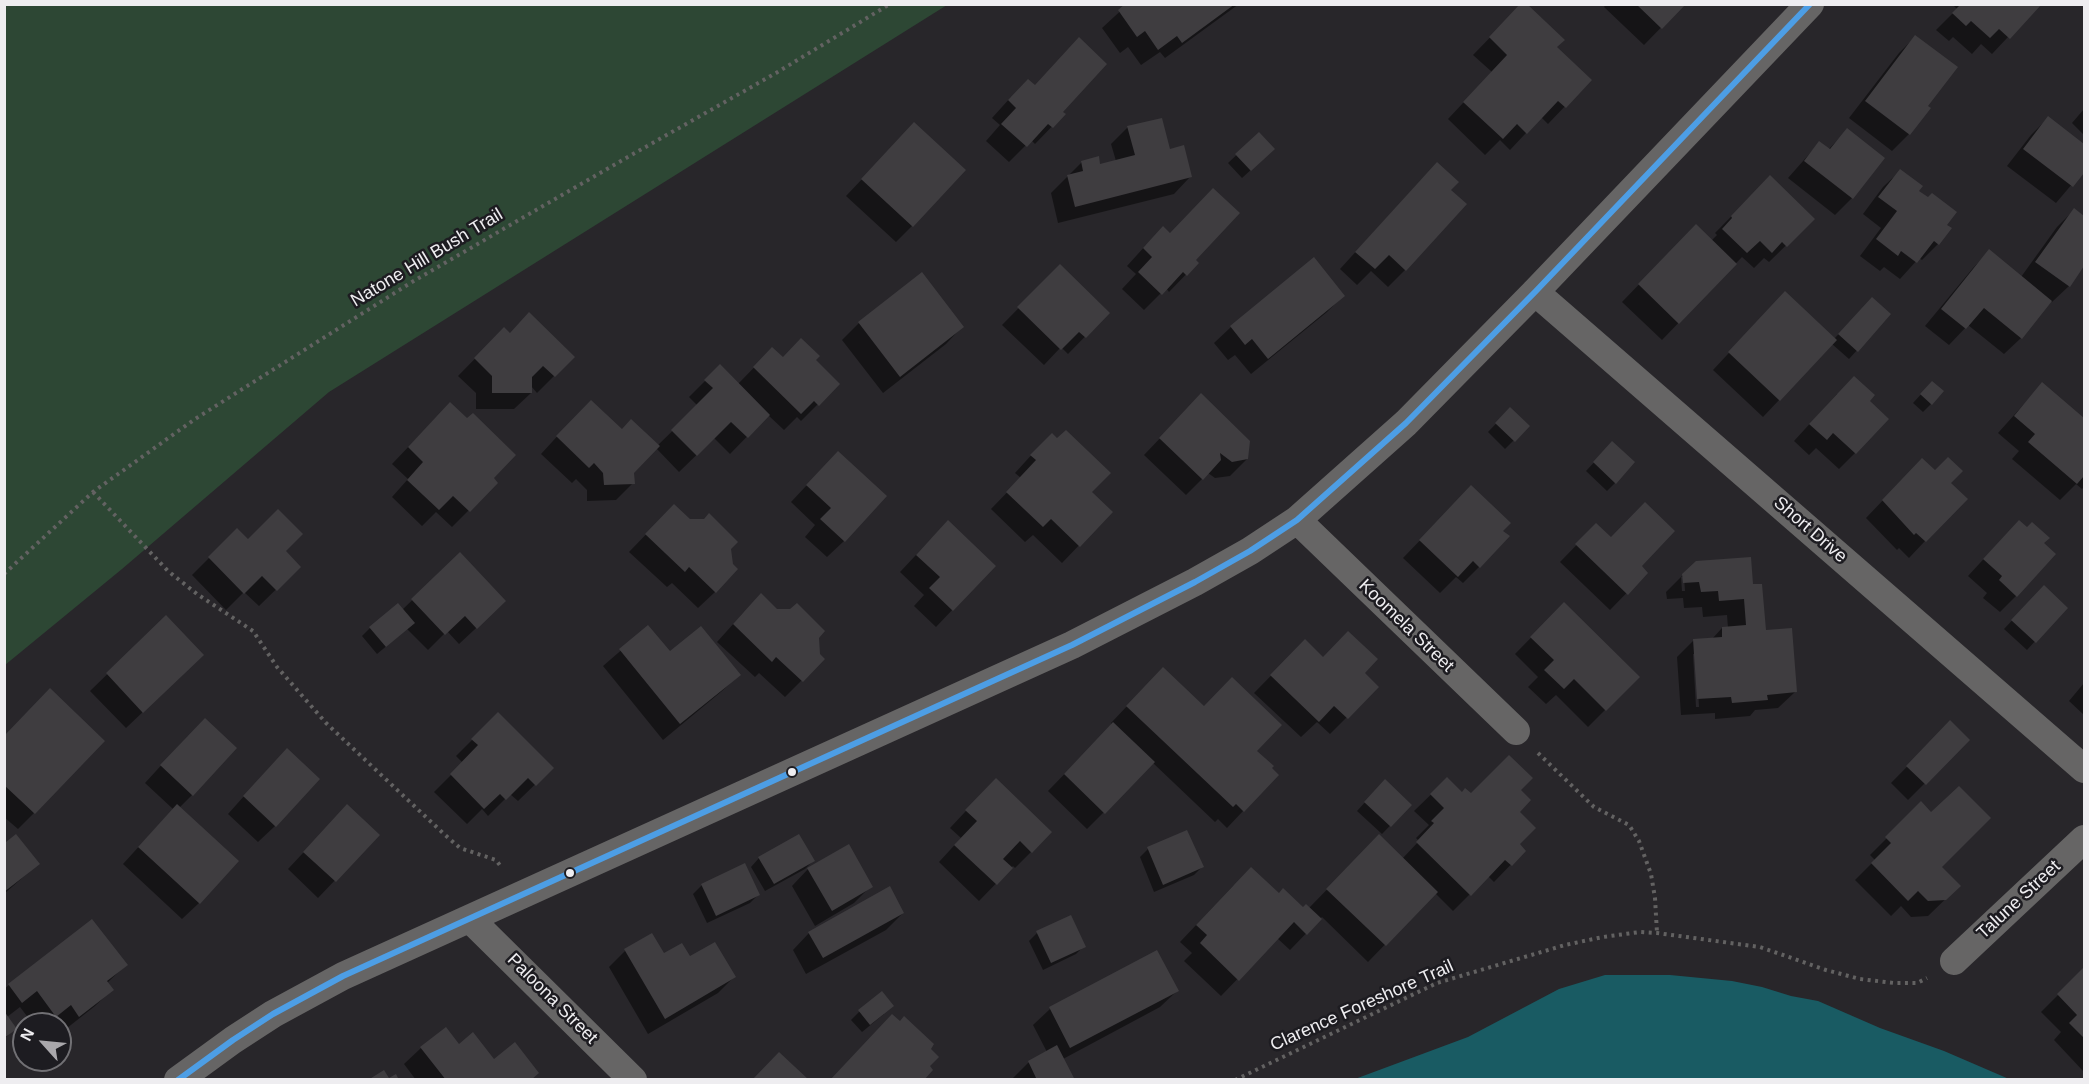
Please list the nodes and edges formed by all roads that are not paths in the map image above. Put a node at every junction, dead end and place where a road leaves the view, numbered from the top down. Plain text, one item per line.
1 (1810, 4) edge
2 (1535, 292) junction
3 (1297, 520) junction
4 (1516, 731) road end
5 (2085, 769) edge
6 (2085, 839) edge
7 (470, 919) junction
8 (1954, 961) road end
9 (178, 1080) edge
10 (633, 1080) edge

1 - 2 street
2 - 3 street
2 - 5 street, Short Drive
3 - 4 street, Koomela Street
3 - 7 street
6 - 8 street, Talune Street
7 - 9 street
7 - 10 street, Paloona Street

